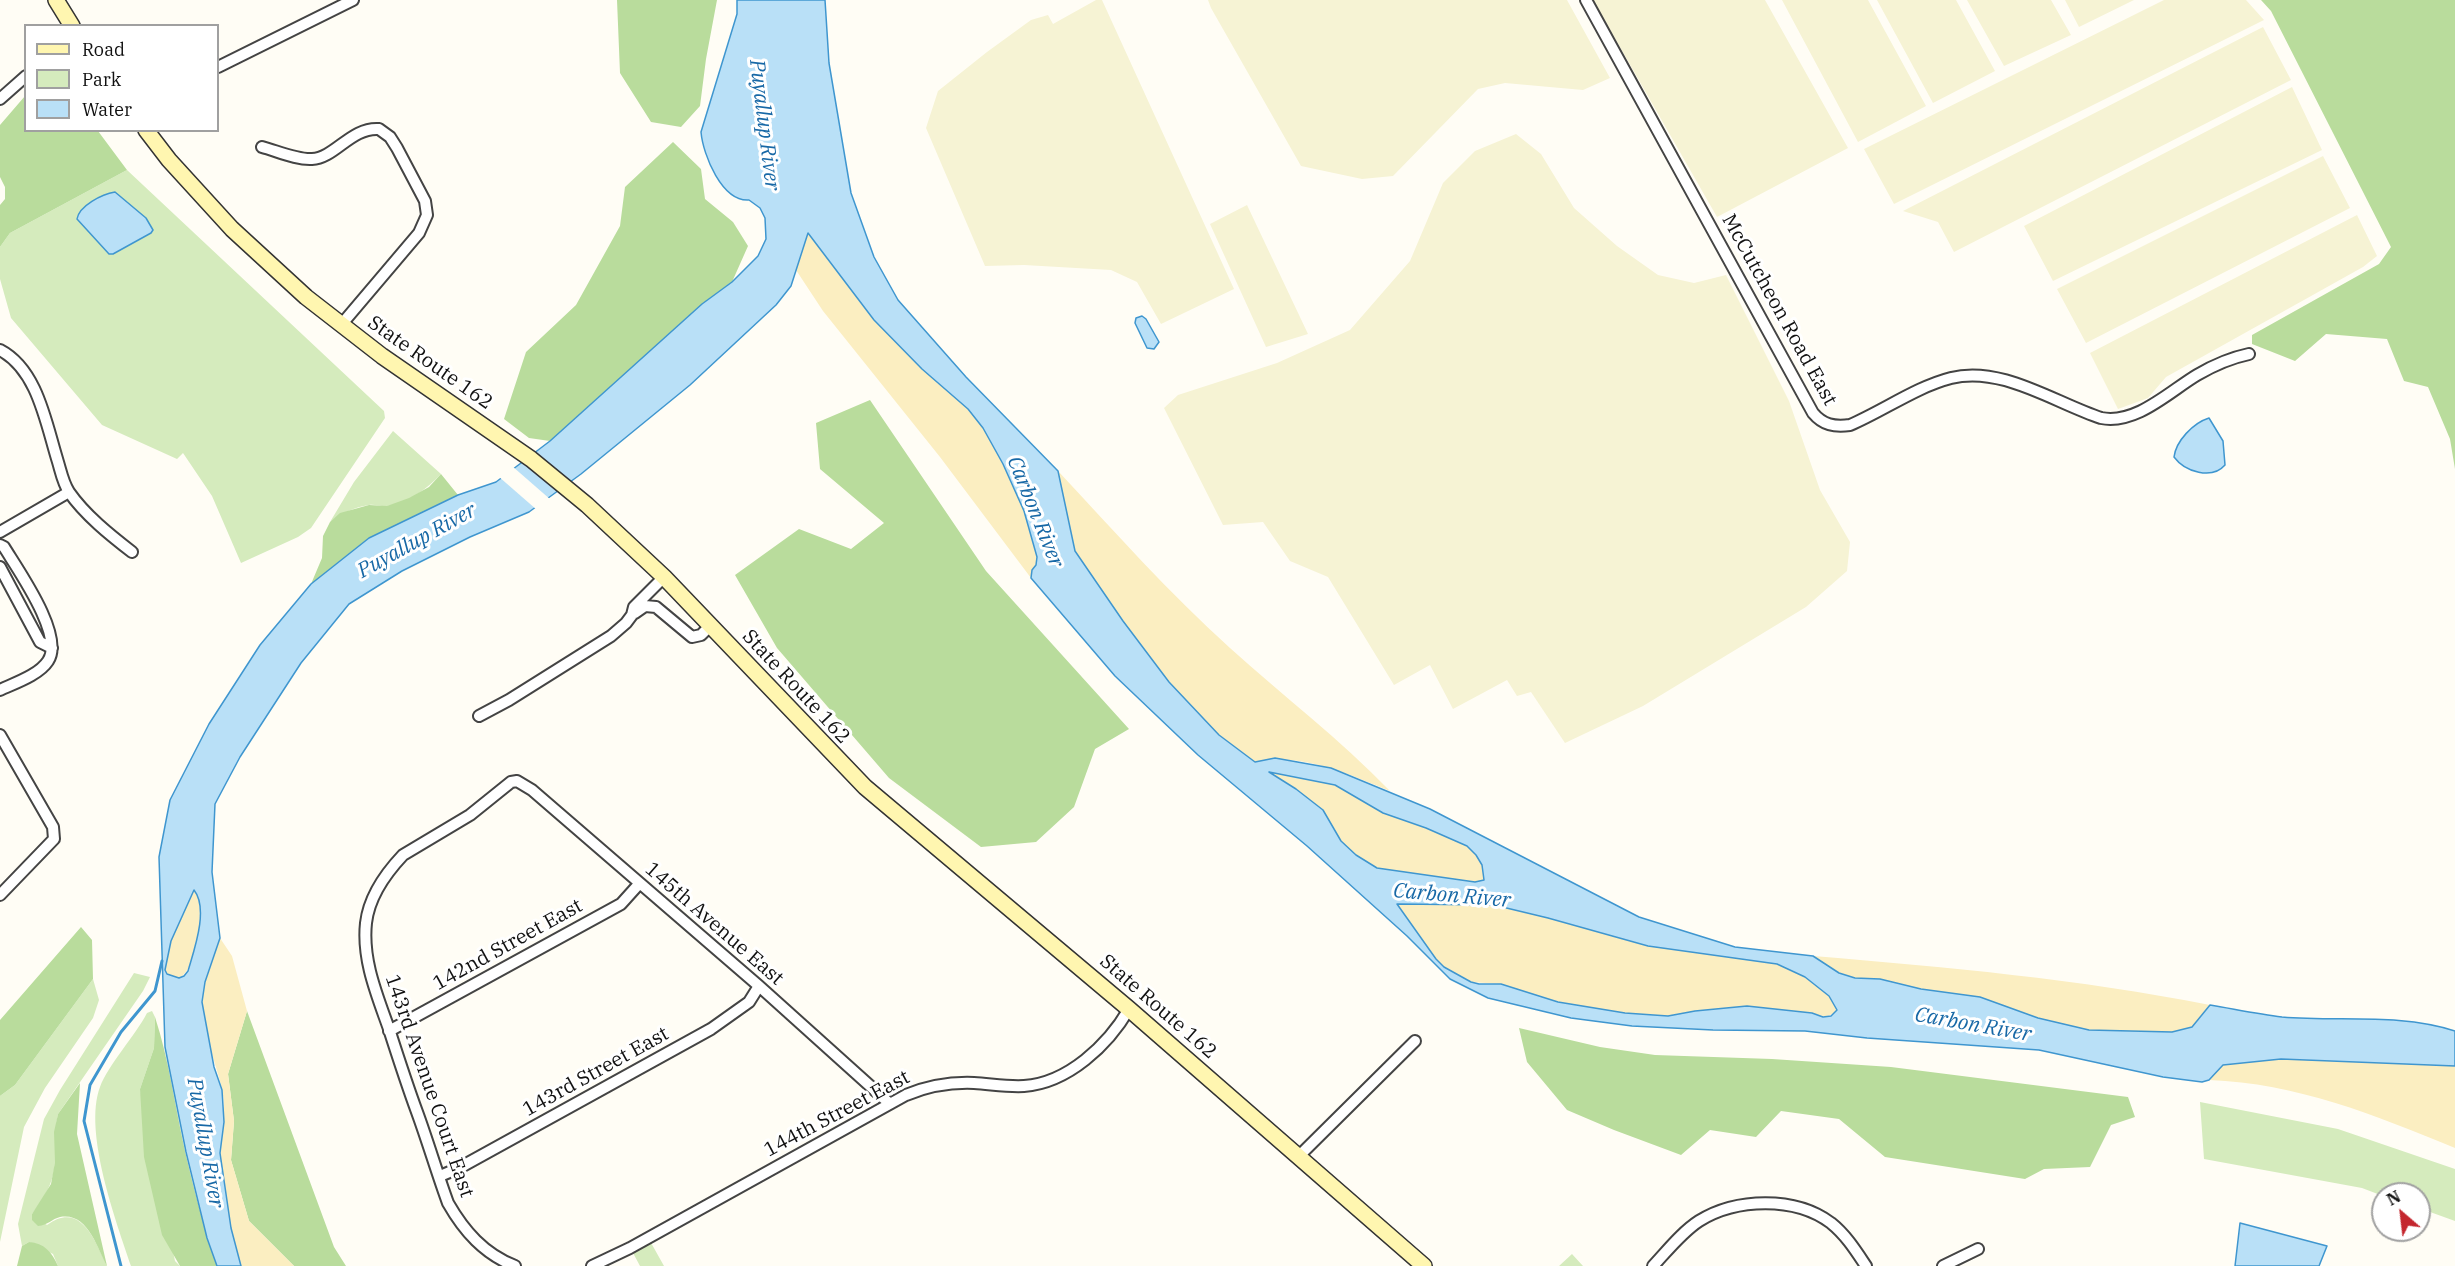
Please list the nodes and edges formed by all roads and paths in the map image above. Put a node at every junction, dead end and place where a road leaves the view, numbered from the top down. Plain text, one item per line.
1 (56, 0) edge
2 (353, 0) edge
3 (1586, 0) edge
4 (71, 24) edge
5 (219, 67) edge
6 (24, 78) edge
7 (0, 99) edge
8 (148, 132) edge
9 (262, 147) dead end
10 (341, 325) junction
11 (0, 350) edge
12 (2249, 354) dead end
13 (69, 492) junction
14 (0, 532) edge
15 (0, 545) edge
16 (132, 552) dead end
17 (0, 567) edge
18 (664, 577) junction
19 (632, 615) junction
20 (710, 626) junction
21 (52, 648) junction
22 (0, 690) edge
23 (479, 716) dead end
24 (0, 735) edge
25 (511, 782) joint
26 (639, 884) junction
27 (0, 894) edge
28 (759, 986) junction
29 (1129, 1009) junction
30 (389, 1031) junction
31 (1414, 1041) dead end
32 (889, 1103) junction
33 (1298, 1157) junction
34 (440, 1176) junction
35 (1978, 1249) dead end
36 (1418, 1264) edge
37 (513, 1265) edge
38 (592, 1266) edge
39 (1653, 1266) edge
40 (1866, 1266) edge
41 (1943, 1266) edge

1 - 4 main road
2 - 5 street
3 - 12 street, McCutcheon Road East
6 - 7 street
8 - 10 main road, State Route 162
9 - 10 street
10 - 18 main road, State Route 162
11 - 13 street
13 - 14 street
13 - 16 street
15 - 21 street
17 - 21 street
18 - 19 street
18 - 20 main road, State Route 162
19 - 20 street
19 - 23 street
20 - 29 main road, State Route 162
21 - 22 street
24 - 27 street
25 - 26 street, 145th Avenue East
25 - 30 street, 143rd Avenue Court East
26 - 28 street, 145th Avenue East
26 - 30 street, 142nd Street East
28 - 32 street, 145th Avenue East
28 - 34 street, 143rd Street East
29 - 32 street, 144th Street East
29 - 33 main road, State Route 162
30 - 34 street, 143rd Avenue Court East
31 - 33 street
32 - 38 street, 144th Street East
33 - 36 main road, State Route 162
34 - 37 street, 143rd Avenue Court East
35 - 41 street
39 - 40 street

